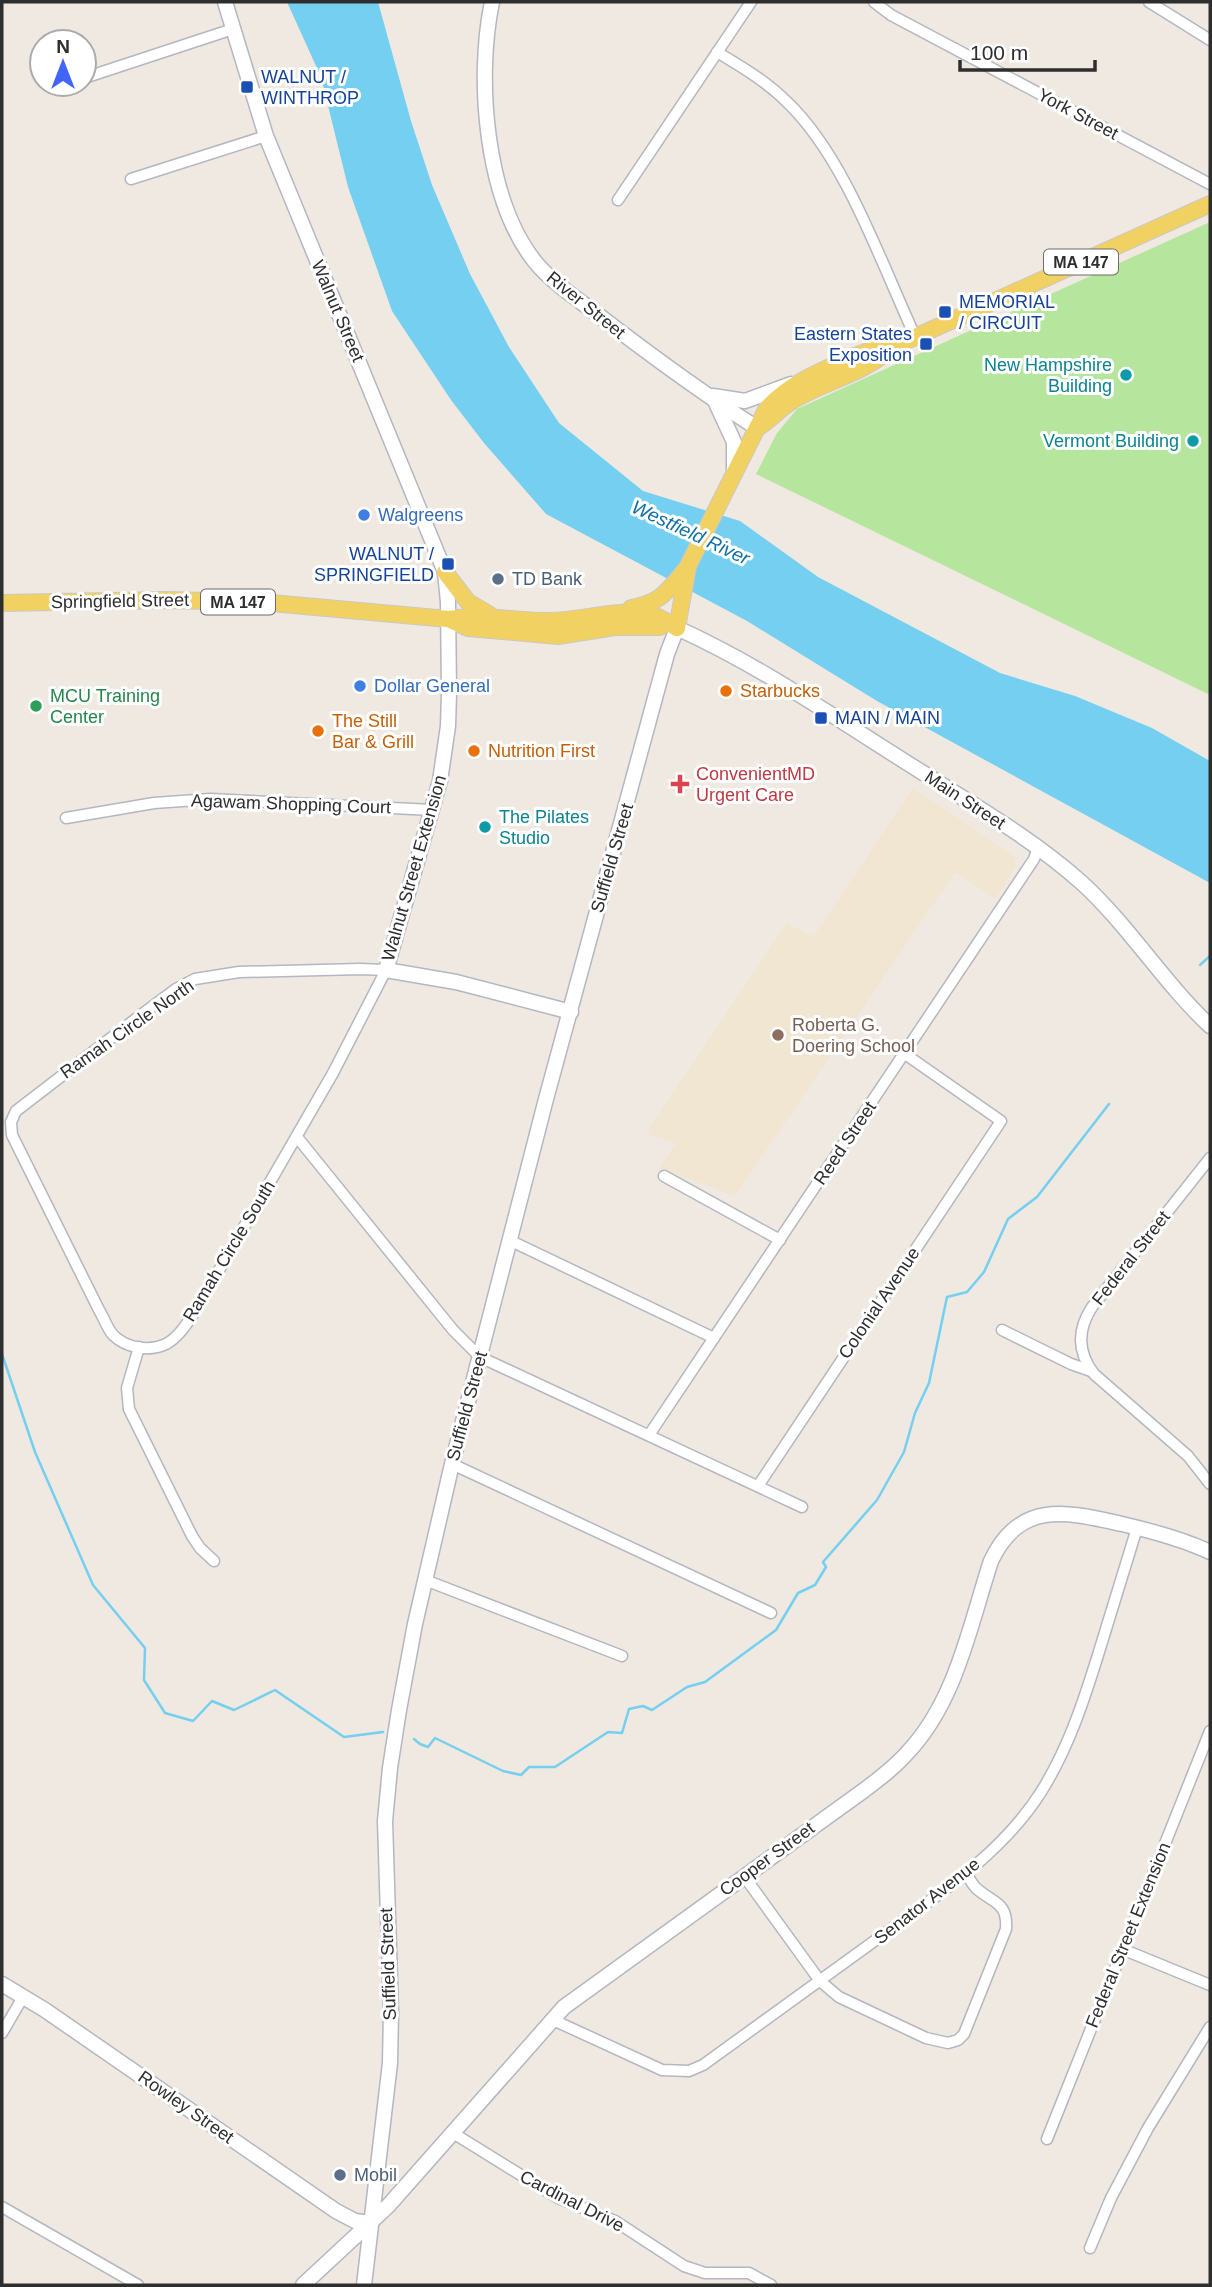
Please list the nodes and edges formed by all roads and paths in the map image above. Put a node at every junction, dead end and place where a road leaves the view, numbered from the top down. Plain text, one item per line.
1 (225, 2) edge
2 (492, 2) edge
3 (751, 2) edge
4 (874, 2) edge
5 (1149, 2) edge
6 (233, 29) junction
7 (1210, 40) edge
8 (717, 52) junction
9 (98, 73) edge
10 (266, 136) junction
11 (131, 180) dead end
12 (1210, 184) edge
13 (618, 200) dead end
14 (1210, 204) edge
15 (915, 336) junction
16 (893, 347) junction
17 (811, 374) junction
18 (713, 399) junction
19 (757, 428) junction
20 (734, 474) junction
21 (445, 572) junction
22 (676, 592) junction
23 (2, 603) edge
24 (608, 613) junction
25 (495, 618) junction
26 (448, 619) junction
27 (677, 628) junction
28 (433, 810) junction
29 (66, 818) dead end
30 (1038, 848) junction
31 (386, 970) junction
32 (571, 1012) junction
33 (1208, 1025) edge
34 (905, 1054) junction
35 (297, 1136) junction
36 (1210, 1158) edge
37 (664, 1176) dead end
38 (509, 1240) junction
39 (780, 1240) junction
40 (1002, 1329) dead end
41 (714, 1338) junction
42 (139, 1347) junction
43 (480, 1357) junction
44 (1091, 1371) junction
45 (649, 1436) junction
46 (452, 1464) junction
47 (1210, 1484) edge
48 (758, 1486) junction
49 (802, 1507) dead end
50 (1137, 1528) junction
51 (1210, 1552) edge
52 (214, 1561) dead end
53 (425, 1580) junction
54 (771, 1613) dead end
55 (622, 1656) dead end
56 (1210, 1731) edge
57 (966, 1873) junction
58 (744, 1876) junction
59 (1122, 1950) junction
60 (820, 1981) junction
61 (2, 1984) edge
62 (1210, 1985) edge
63 (23, 1997) junction
64 (551, 2019) junction
65 (1210, 2027) edge
66 (2, 2033) edge
67 (453, 2133) junction
68 (1047, 2140) dead end
69 (2, 2207) edge
70 (371, 2223) junction
71 (1090, 2248) dead end
72 (138, 2285) edge
73 (303, 2285) edge
74 (363, 2285) edge
75 (771, 2285) edge

1 - 6 main road, Walnut Street
2 - 18 main road, River Street
3 - 8 street
4 - 12 street, York Street
5 - 7 street
6 - 9 street
6 - 10 main road, Walnut Street
8 - 13 street
8 - 15 street
10 - 11 street
10 - 21 main road, Walnut Street
14 - 15 main road, MA 147
15 - 16 main road, MA 147
16 - 17 main road, MA 147
16 - 19 main road, MA 147
17 - 18 main road
17 - 19 main road, MA 147
18 - 19 main road, River Street
18 - 20 main road
19 - 20 main road, MA 147
20 - 22 main road, Suffield Street / MA 147
21 - 25 main road
21 - 26 main road, Walnut Street
22 - 24 main road, MA 147
22 - 27 main road, Suffield Street / MA 147
23 - 26 main road, Springfield Street / MA 147
24 - 25 main road, Springfield Street / MA 147
24 - 27 main road, Springfield Street
25 - 26 main road, Springfield Street / MA 147
26 - 27 main road, Springfield Street / MA 147
26 - 28 main road, Walnut Street Extension
27 - 30 main road, Main Street
27 - 32 main road, Suffield Street
28 - 29 street, Agawam Shopping Court
28 - 31 main road, Walnut Street Extension
30 - 33 main road, Main Street
30 - 34 street, Reed Street
31 - 32 main road, Walnut Street Extension
31 - 35 street, Ramah Circle South
31 - 42 street, Ramah Circle North
32 - 38 main road, Suffield Street
34 - 39 street, Reed Street
34 - 48 street, Colonial Avenue
35 - 42 street, Ramah Circle South
35 - 43 street
36 - 44 street, Federal Street
37 - 39 street
38 - 41 street
38 - 43 main road, Suffield Street
39 - 41 street, Reed Street
40 - 44 street
41 - 45 street, Reed Street
42 - 52 street
43 - 45 street
43 - 46 main road, Suffield Street
44 - 47 street
45 - 48 street
46 - 53 main road, Suffield Street
46 - 54 street
48 - 49 street
50 - 51 main road, Cooper Street
50 - 57 street, Senator Avenue
50 - 58 main road, Cooper Street
53 - 55 street
53 - 70 main road, Suffield Street
56 - 59 street, Federal Street Extension
57 - 60 street, Senator Avenue
57 - 60 street
58 - 60 street
58 - 64 main road, Cooper Street
59 - 62 street
59 - 68 street, Federal Street Extension
60 - 64 street, Senator Avenue
61 - 63 main road, Rowley Street
63 - 66 street
63 - 70 main road, Rowley Street
64 - 67 main road, Cooper Street
65 - 71 street
67 - 70 main road, Cooper Street
67 - 75 street, Cardinal Drive
69 - 72 street
70 - 73 main road, Cooper Street
70 - 74 main road, Suffield Street

